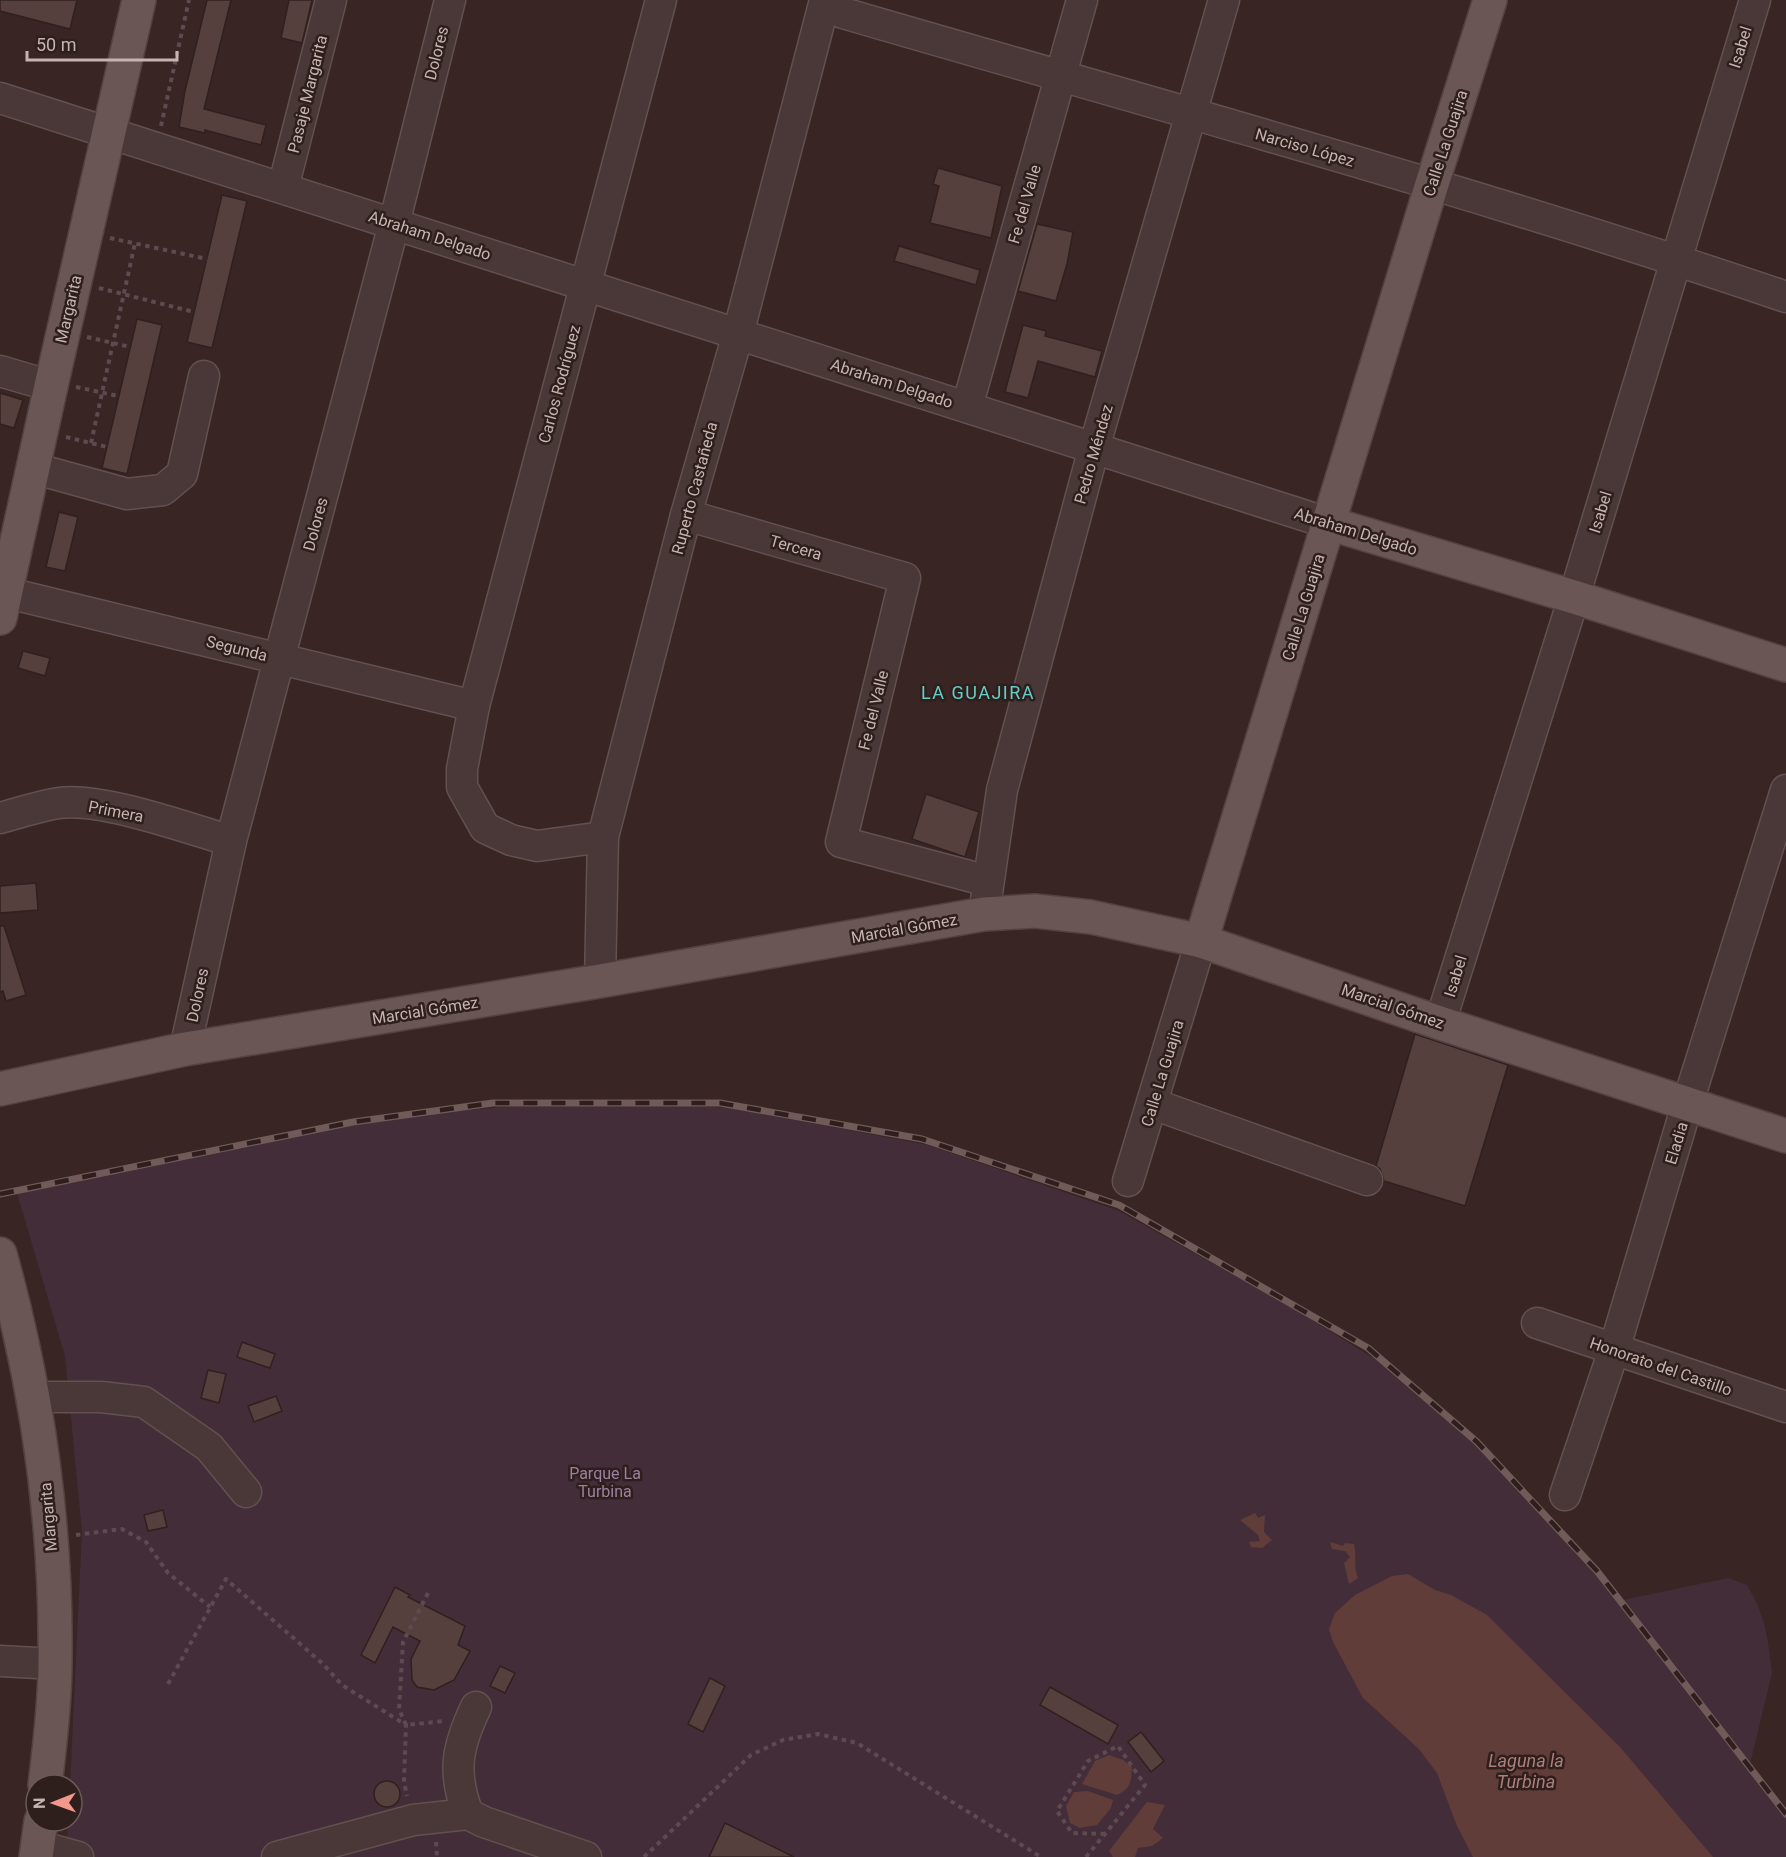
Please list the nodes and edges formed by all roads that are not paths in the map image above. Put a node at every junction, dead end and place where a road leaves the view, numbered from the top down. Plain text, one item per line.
1 (140, 0) edge
2 (331, 0) edge
3 (450, 0) edge
4 (661, 0) edge
5 (825, 0) edge
6 (1082, 0) edge
7 (1224, 0) edge
8 (1490, 0) edge
9 (1755, 0) edge
10 (1060, 76) junction
11 (0, 98) edge
12 (1191, 114) junction
13 (109, 132) junction
14 (1432, 184) junction
15 (283, 188) junction
16 (394, 224) junction
17 (1676, 260) junction
18 (585, 285) junction
19 (1786, 297) edge
20 (738, 334) junction
21 (0, 371) edge
22 (204, 376) dead end
23 (51, 384) junction
24 (967, 407) junction
25 (1094, 448) junction
26 (33, 468) junction
27 (686, 515) junction
28 (1328, 523) junction
29 (905, 578) joint
30 (1574, 597) junction
31 (2, 600) edge
32 (280, 658) junction
33 (1786, 665) edge
34 (474, 706) junction
35 (1786, 790) edge
36 (0, 818) edge
37 (603, 837) junction
38 (231, 841) junction
39 (988, 881) junction
40 (984, 914) junction
41 (1201, 941) junction
42 (600, 981) junction
43 (1440, 1023) junction
44 (185, 1049) junction
45 (0, 1089) edge
46 (1153, 1104) junction
47 (1687, 1104) junction
48 (1786, 1136) edge
49 (1367, 1180) dead end
50 (1128, 1181) dead end
51 (0, 1254) edge
52 (1537, 1323) dead end
53 (1614, 1350) junction
54 (33, 1397) junction
55 (1786, 1407) edge
56 (246, 1492) dead end
57 (1565, 1495) dead end
58 (0, 1660) edge
59 (55, 1664) junction
60 (465, 1714) road end
61 (46, 1773) edge
62 (468, 1814) junction
63 (38, 1841) edge
64 (78, 1857) edge
65 (277, 1857) edge
66 (586, 1857) edge

1 - 13 main road, Margarita
2 - 15 street, Pasaje Margarita
3 - 16 street, Dolores
4 - 18 street, Carlos Rodríguez
5 - 10 street, Narciso López
5 - 20 street, Ruperto Castañeda
6 - 10 street, Fe del Valle
7 - 12 street, Pedro Méndez
8 - 14 main road, Calle La Guajira
9 - 17 street, Isabel
10 - 12 street, Narciso López
10 - 24 street, Fe del Valle
11 - 13 street, Abraham Delgado
12 - 14 street, Narciso López
12 - 25 street, Pedro Méndez
13 - 15 street, Abraham Delgado
13 - 23 main road, Margarita
14 - 17 street, Narciso López
14 - 28 main road, Calle La Guajira
15 - 16 street, Abraham Delgado
16 - 18 street, Abraham Delgado
16 - 32 street, Dolores
17 - 19 street, Narciso López
17 - 30 street, Isabel
18 - 20 street, Abraham Delgado
18 - 34 street, Carlos Rodríguez
20 - 24 street, Abraham Delgado
20 - 27 street, Ruperto Castañeda
21 - 23 street
22 - 26 street
23 - 26 main road, Margarita
24 - 25 street, Abraham Delgado
25 - 28 street, Abraham Delgado
25 - 39 street, Pedro Méndez
26 - 31 main road, Margarita
27 - 29 street, Tercera
27 - 37 street, Ruperto Castañeda
28 - 30 main road, Abraham Delgado
28 - 41 main road, Calle La Guajira
29 - 39 street, Fe del Valle
30 - 33 main road, Abraham Delgado
30 - 43 street, Isabel
31 - 32 street, Segunda
32 - 34 street, Segunda
32 - 38 street, Dolores
34 - 37 street, Carlos Rodríguez
35 - 47 street, Eladia
36 - 38 street, Primera
37 - 42 street, Ruperto Castañeda
38 - 44 street, Dolores
39 - 40 street, Pedro Méndez
40 - 41 main road, Marcial Gómez
40 - 42 main road, Marcial Gómez
41 - 43 main road, Marcial Gómez
41 - 46 street, Calle La Guajira
42 - 44 main road, Marcial Gómez
43 - 47 main road, Marcial Gómez
44 - 45 main road, Marcial Gómez
46 - 49 street
46 - 50 street, Calle La Guajira
47 - 48 main road, Marcial Gómez
47 - 53 street, Eladia
51 - 54 main road, Margarita
52 - 53 street, Honorato del Castillo
53 - 55 street, Honorato del Castillo
53 - 57 street, Eladia
54 - 56 street
54 - 59 main road, Margarita
58 - 59 street
59 - 61 main road, Margarita
60 - 62 street
62 - 65 street
62 - 66 street
63 - 64 street

